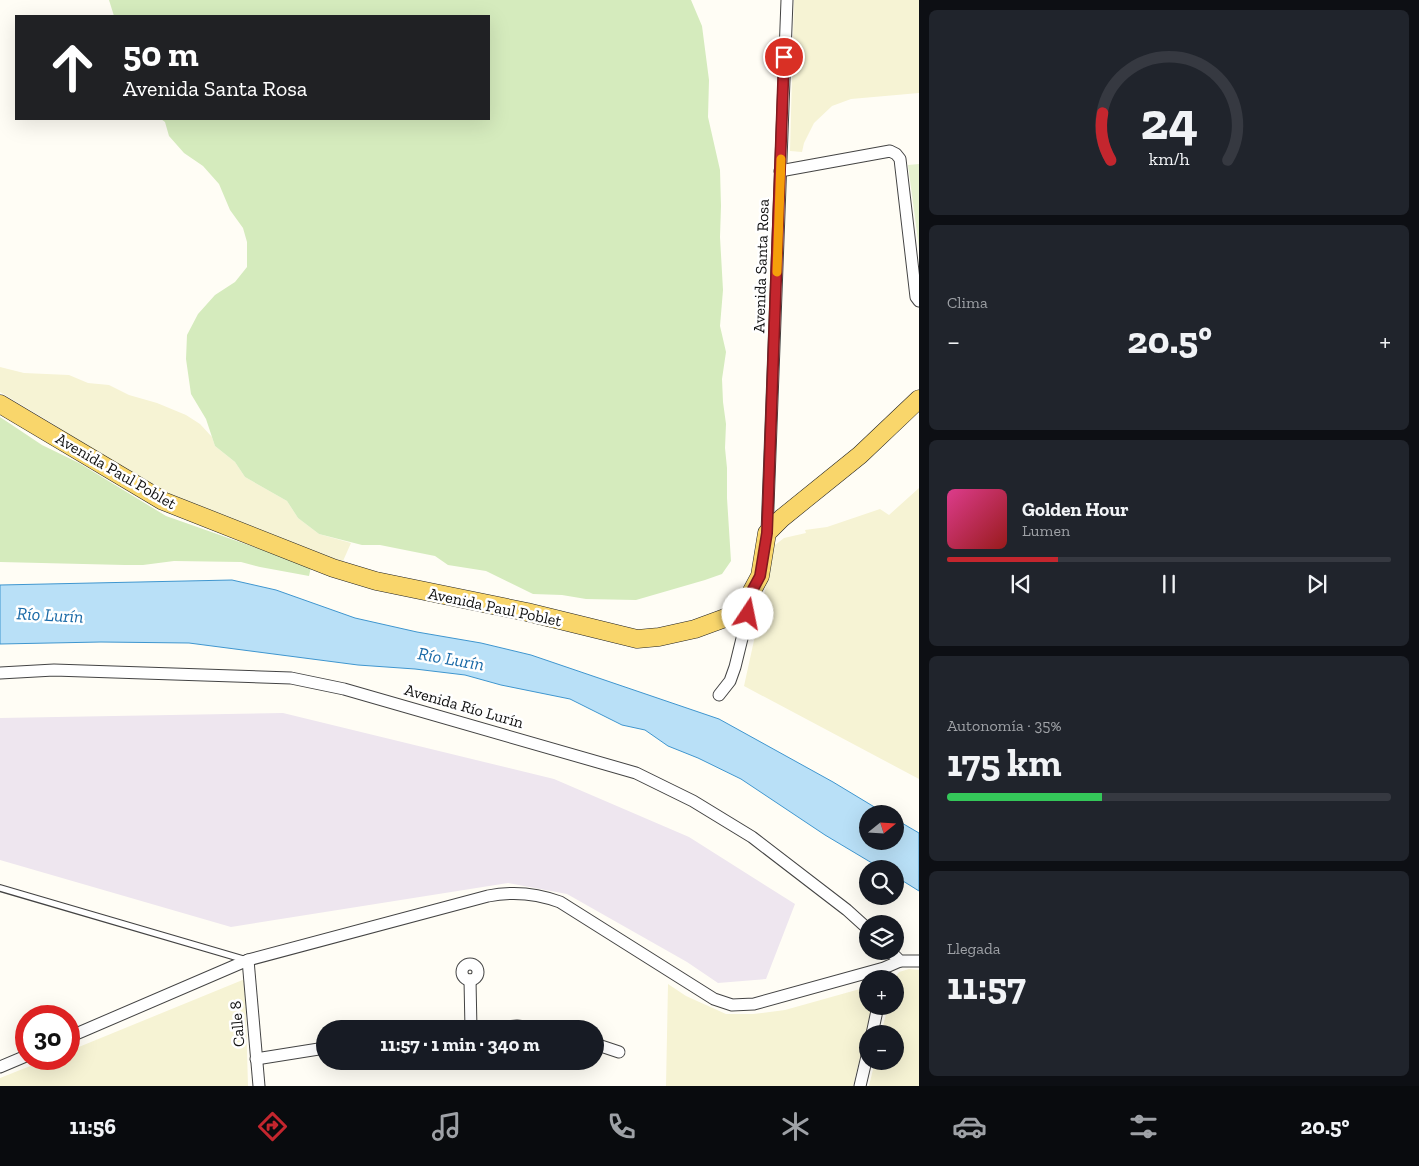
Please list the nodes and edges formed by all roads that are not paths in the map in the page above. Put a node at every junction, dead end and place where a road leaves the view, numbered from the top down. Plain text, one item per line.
1 (787, 0) edge
2 (780, 171) junction
3 (919, 301) edge
4 (919, 399) edge
5 (0, 404) edge
6 (767, 533) junction
7 (745, 604) junction
8 (0, 673) edge
9 (720, 695) dead end
10 (0, 888) edge
11 (859, 921) edge
12 (248, 960) junction
13 (900, 961) joint
14 (919, 962) edge
15 (887, 970) edge
16 (859, 979) edge
17 (470, 980) dead end
18 (471, 1020) edge
19 (80, 1032) edge
20 (604, 1047) edge
21 (316, 1049) edge
22 (619, 1052) dead end
23 (256, 1059) junction
24 (15, 1061) edge
25 (0, 1067) edge
26 (864, 1070) edge
27 (259, 1086) edge
28 (860, 1086) edge

1 - 2 street, Avenida Santa Rosa
2 - 3 street
2 - 6 street, Avenida Santa Rosa
4 - 6 main road
5 - 7 main road, Avenida Paul Poblet
6 - 7 main road, Avenida Paul Poblet
7 - 9 street
8 - 11 street, Avenida Río Lurín
10 - 12 lane
12 - 16 street
12 - 19 street
12 - 23 street, Calle 8
13 - 14 street
13 - 15 street
17 - 18 street
20 - 22 street
21 - 23 street
23 - 27 street, Calle 8
24 - 25 street
26 - 28 street

